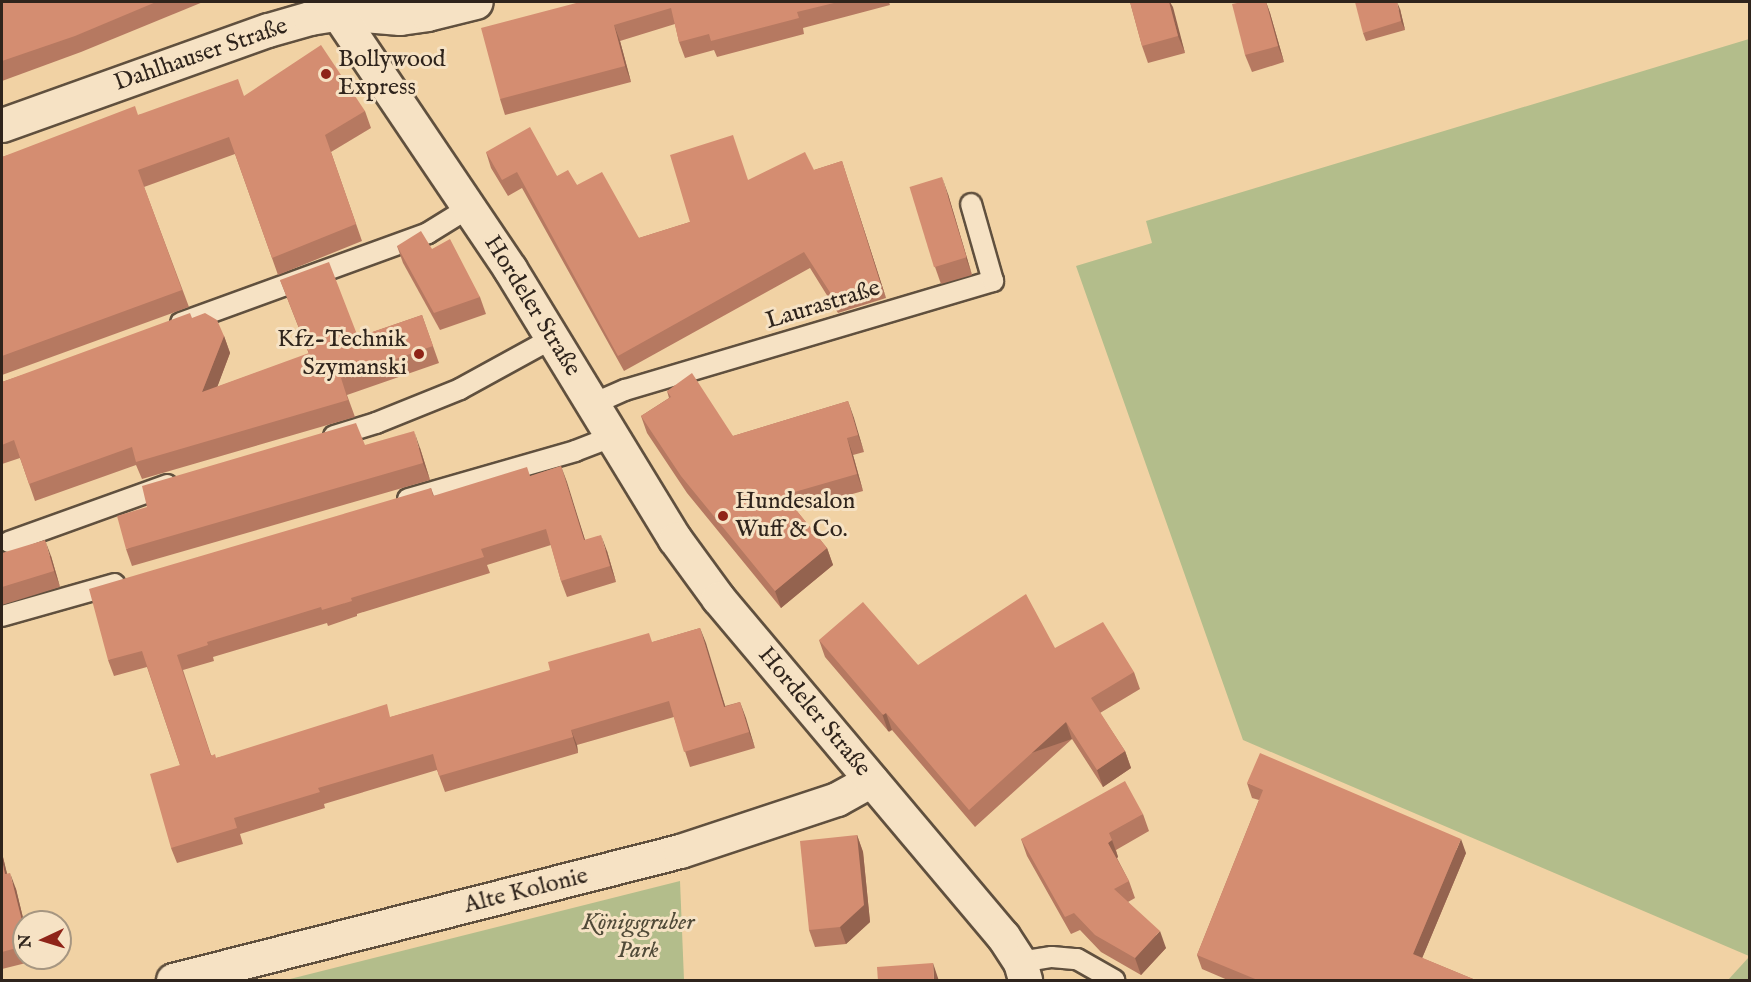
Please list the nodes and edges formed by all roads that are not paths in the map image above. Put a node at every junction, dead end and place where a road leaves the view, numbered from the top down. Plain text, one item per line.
1 (476, 2) edge
2 (335, 7) edge
3 (2, 125) edge
4 (971, 204) dead end
5 (470, 207) junction
6 (162, 330) edge
7 (553, 338) junction
8 (592, 404) junction
9 (612, 437) junction
10 (310, 443) edge
11 (189, 478) edge
12 (392, 503) edge
13 (9, 542) dead end
14 (136, 578) edge
15 (2, 616) edge
16 (871, 780) junction
17 (1022, 972) edge
18 (173, 981) edge
19 (1114, 981) edge

1 - 2 street, Dahlhauser Straße
2 - 3 street, Dahlhauser Straße
2 - 5 street, Hordeler Straße
4 - 8 lane, Laurastraße
5 - 6 lane
5 - 7 street, Hordeler Straße
7 - 8 street, Hordeler Straße
7 - 10 lane
8 - 9 street, Hordeler Straße
9 - 12 lane
9 - 16 street, Hordeler Straße
11 - 13 lane
14 - 15 lane
16 - 17 street, Hordeler Straße
16 - 18 street, Alte Kolonie
17 - 19 lane

